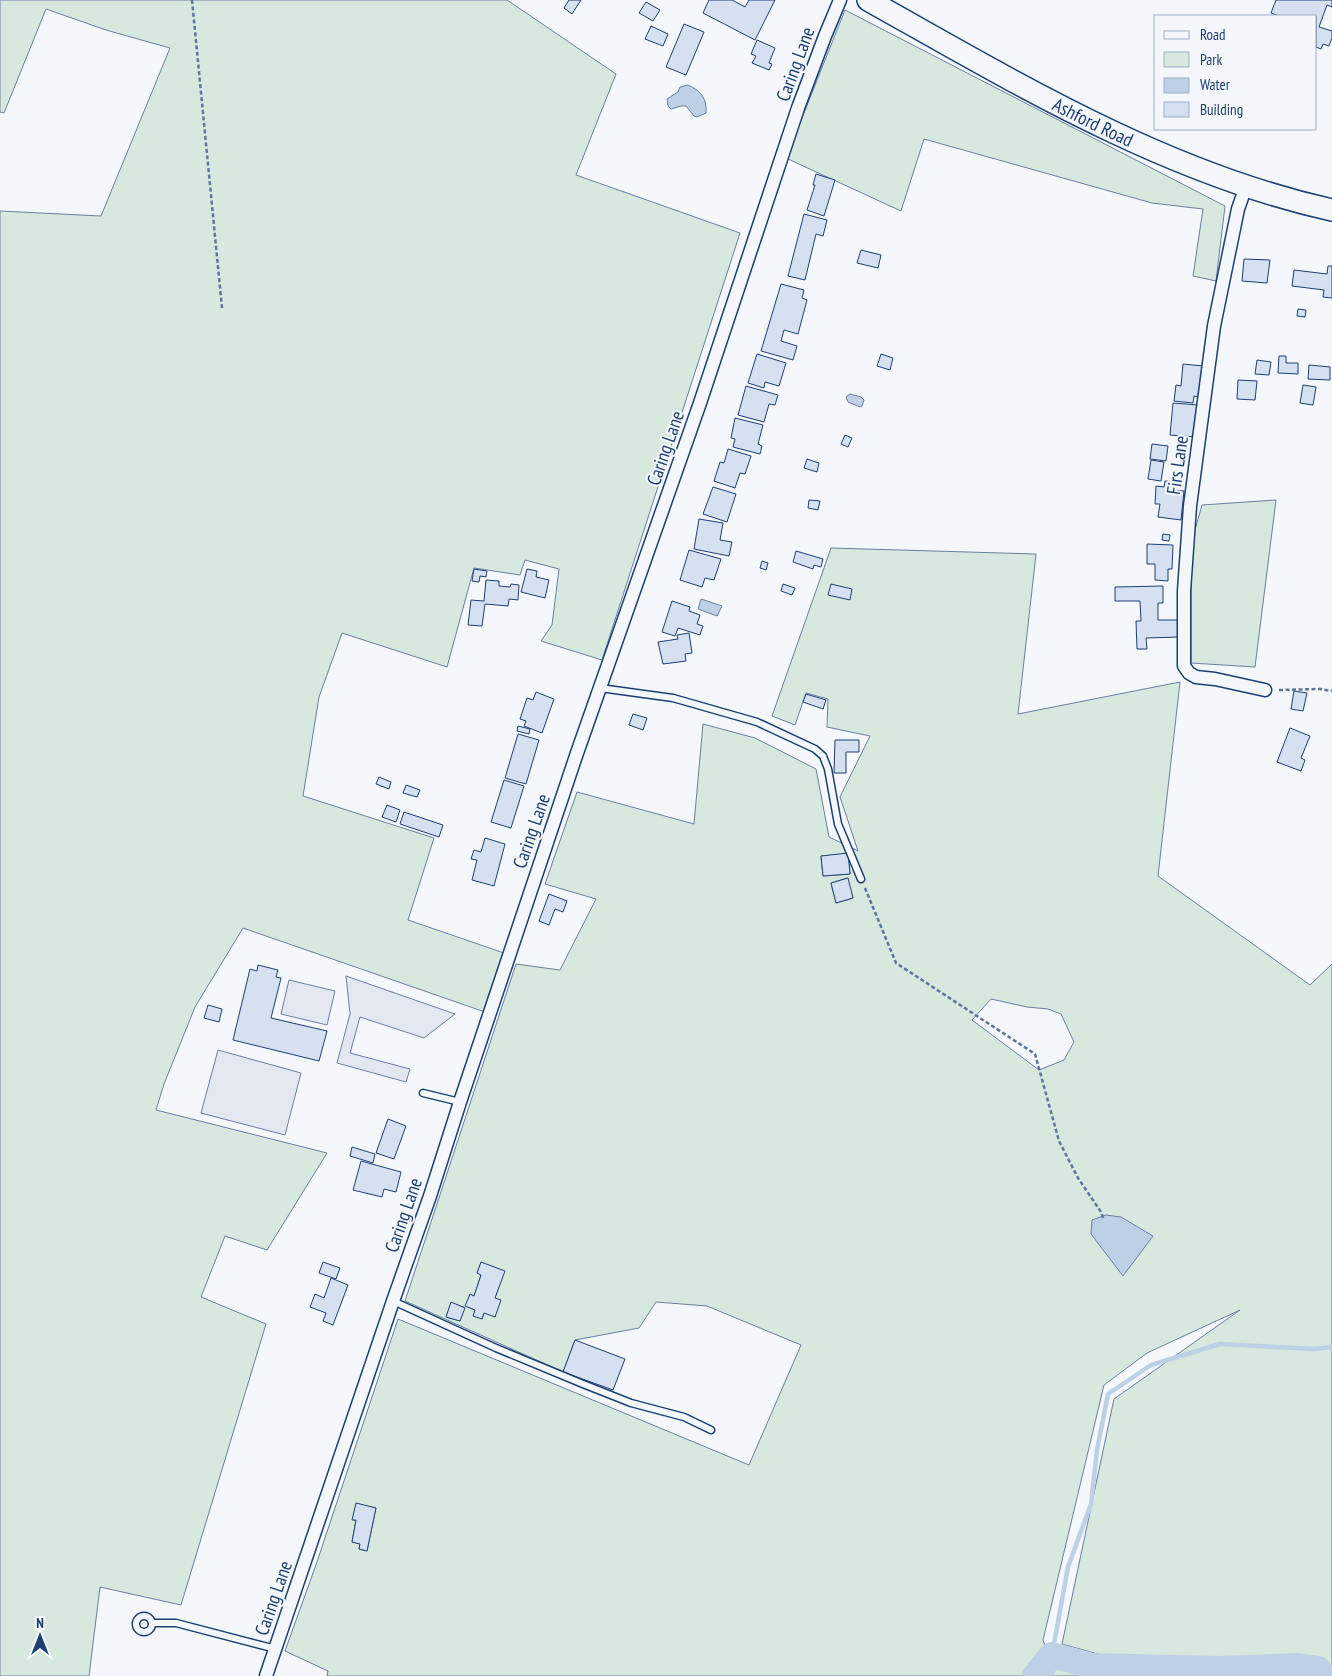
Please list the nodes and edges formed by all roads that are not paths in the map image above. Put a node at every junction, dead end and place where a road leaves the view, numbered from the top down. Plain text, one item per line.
1 (840, 0) edge
2 (868, 0) edge
3 (1246, 186) junction
4 (1332, 210) edge
5 (600, 688) junction
6 (1265, 690) road end
7 (861, 879) road end
8 (424, 1092) dead end
9 (460, 1102) junction
10 (393, 1301) junction
11 (711, 1430) dead end
12 (152, 1623) dead end
13 (276, 1649) junction
14 (266, 1676) edge

1 - 5 street, Caring Lane
2 - 3 main road, Ashford Road
3 - 4 main road, Ashford Road
3 - 6 street, Firs Lane
5 - 7 lane
5 - 9 street, Caring Lane
8 - 9 lane
9 - 10 street, Caring Lane
10 - 11 lane
10 - 13 street, Caring Lane
12 - 13 lane
13 - 14 street, Caring Lane

